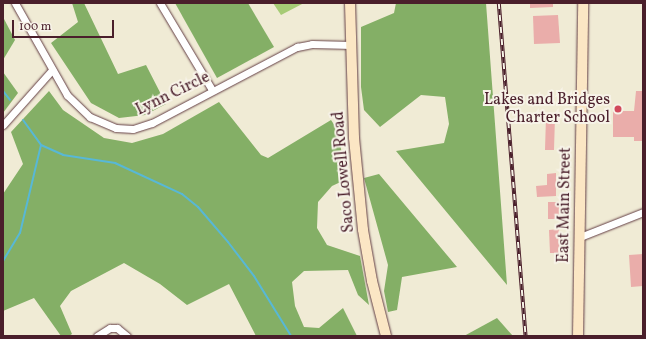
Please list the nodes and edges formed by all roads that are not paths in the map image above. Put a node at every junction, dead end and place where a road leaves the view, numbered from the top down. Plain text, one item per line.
1 (15, 3) edge
2 (160, 3) edge
3 (350, 3) edge
4 (583, 3) edge
5 (352, 45) junction
6 (52, 70) junction
7 (212, 90) junction
8 (3, 125) edge
9 (643, 212) edge
10 (580, 237) junction
11 (97, 336) edge
12 (127, 336) edge
13 (386, 336) edge
14 (578, 336) edge

1 - 6 street, Lynn Circle
2 - 7 street
3 - 5 street, Saco Lowell Road
4 - 10 street, East Main Street
5 - 7 street, Lynn Circle
5 - 13 street, Saco Lowell Road
6 - 7 street, Lynn Circle
6 - 8 street
9 - 10 street
10 - 14 street, East Main Street
11 - 12 street

